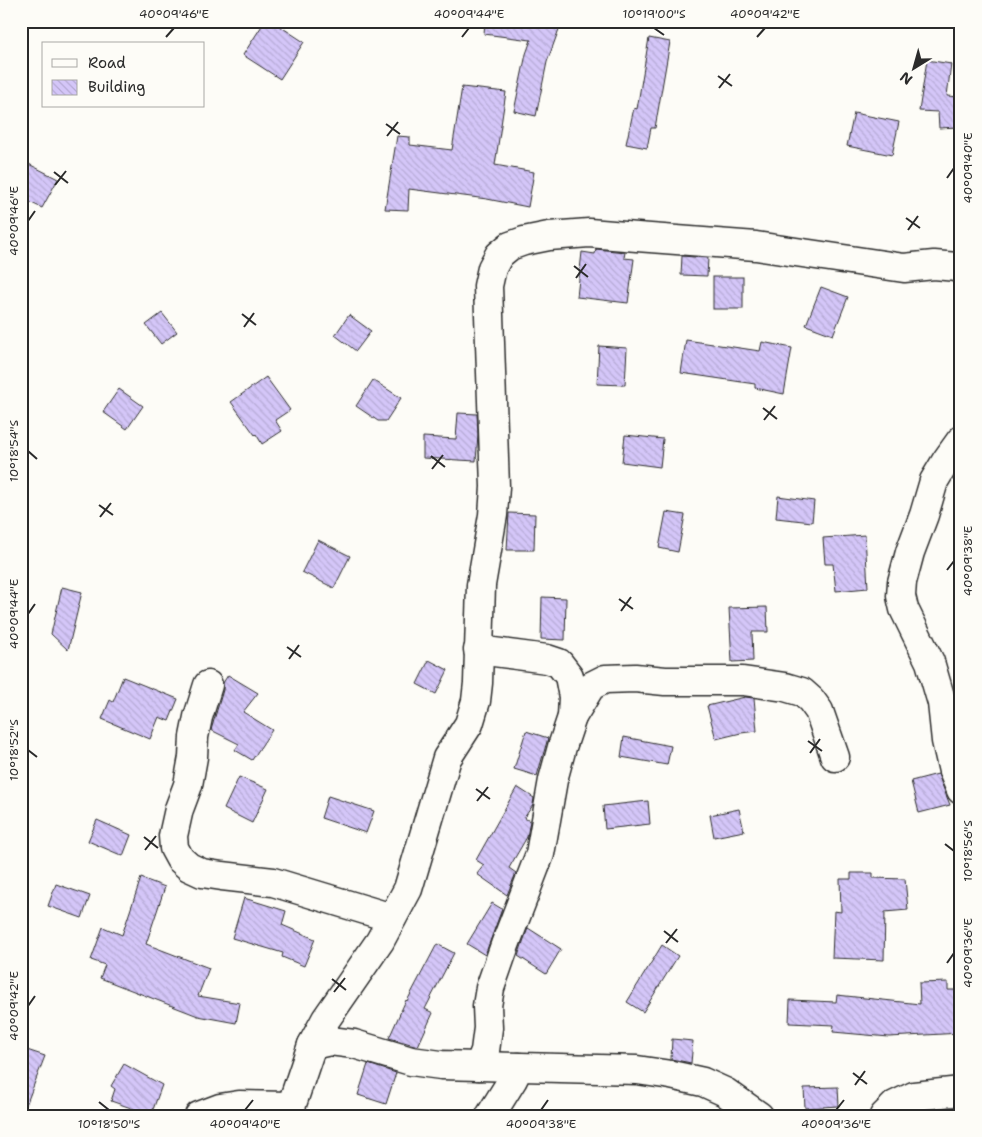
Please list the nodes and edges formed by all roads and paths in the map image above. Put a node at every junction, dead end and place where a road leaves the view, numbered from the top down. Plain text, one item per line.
1 (961, 270) edge
2 (961, 440) edge
3 (478, 650) junction
4 (208, 685) dead end
5 (572, 717) junction
6 (835, 757) dead end
7 (961, 790) edge
8 (392, 918) junction
9 (312, 1045) junction
10 (478, 1066) junction
11 (519, 1067) junction
12 (961, 1091) edge
13 (290, 1111) edge
14 (199, 1116) edge
15 (490, 1116) edge
16 (758, 1116) edge
17 (884, 1116) edge

1 - 3 street
2 - 7 street
3 - 5 street
3 - 8 street
4 - 8 street
5 - 6 street
5 - 10 street
8 - 9 street
9 - 10 street
9 - 13 street
10 - 11 street
11 - 15 street
11 - 16 street
12 - 17 street
13 - 14 street

